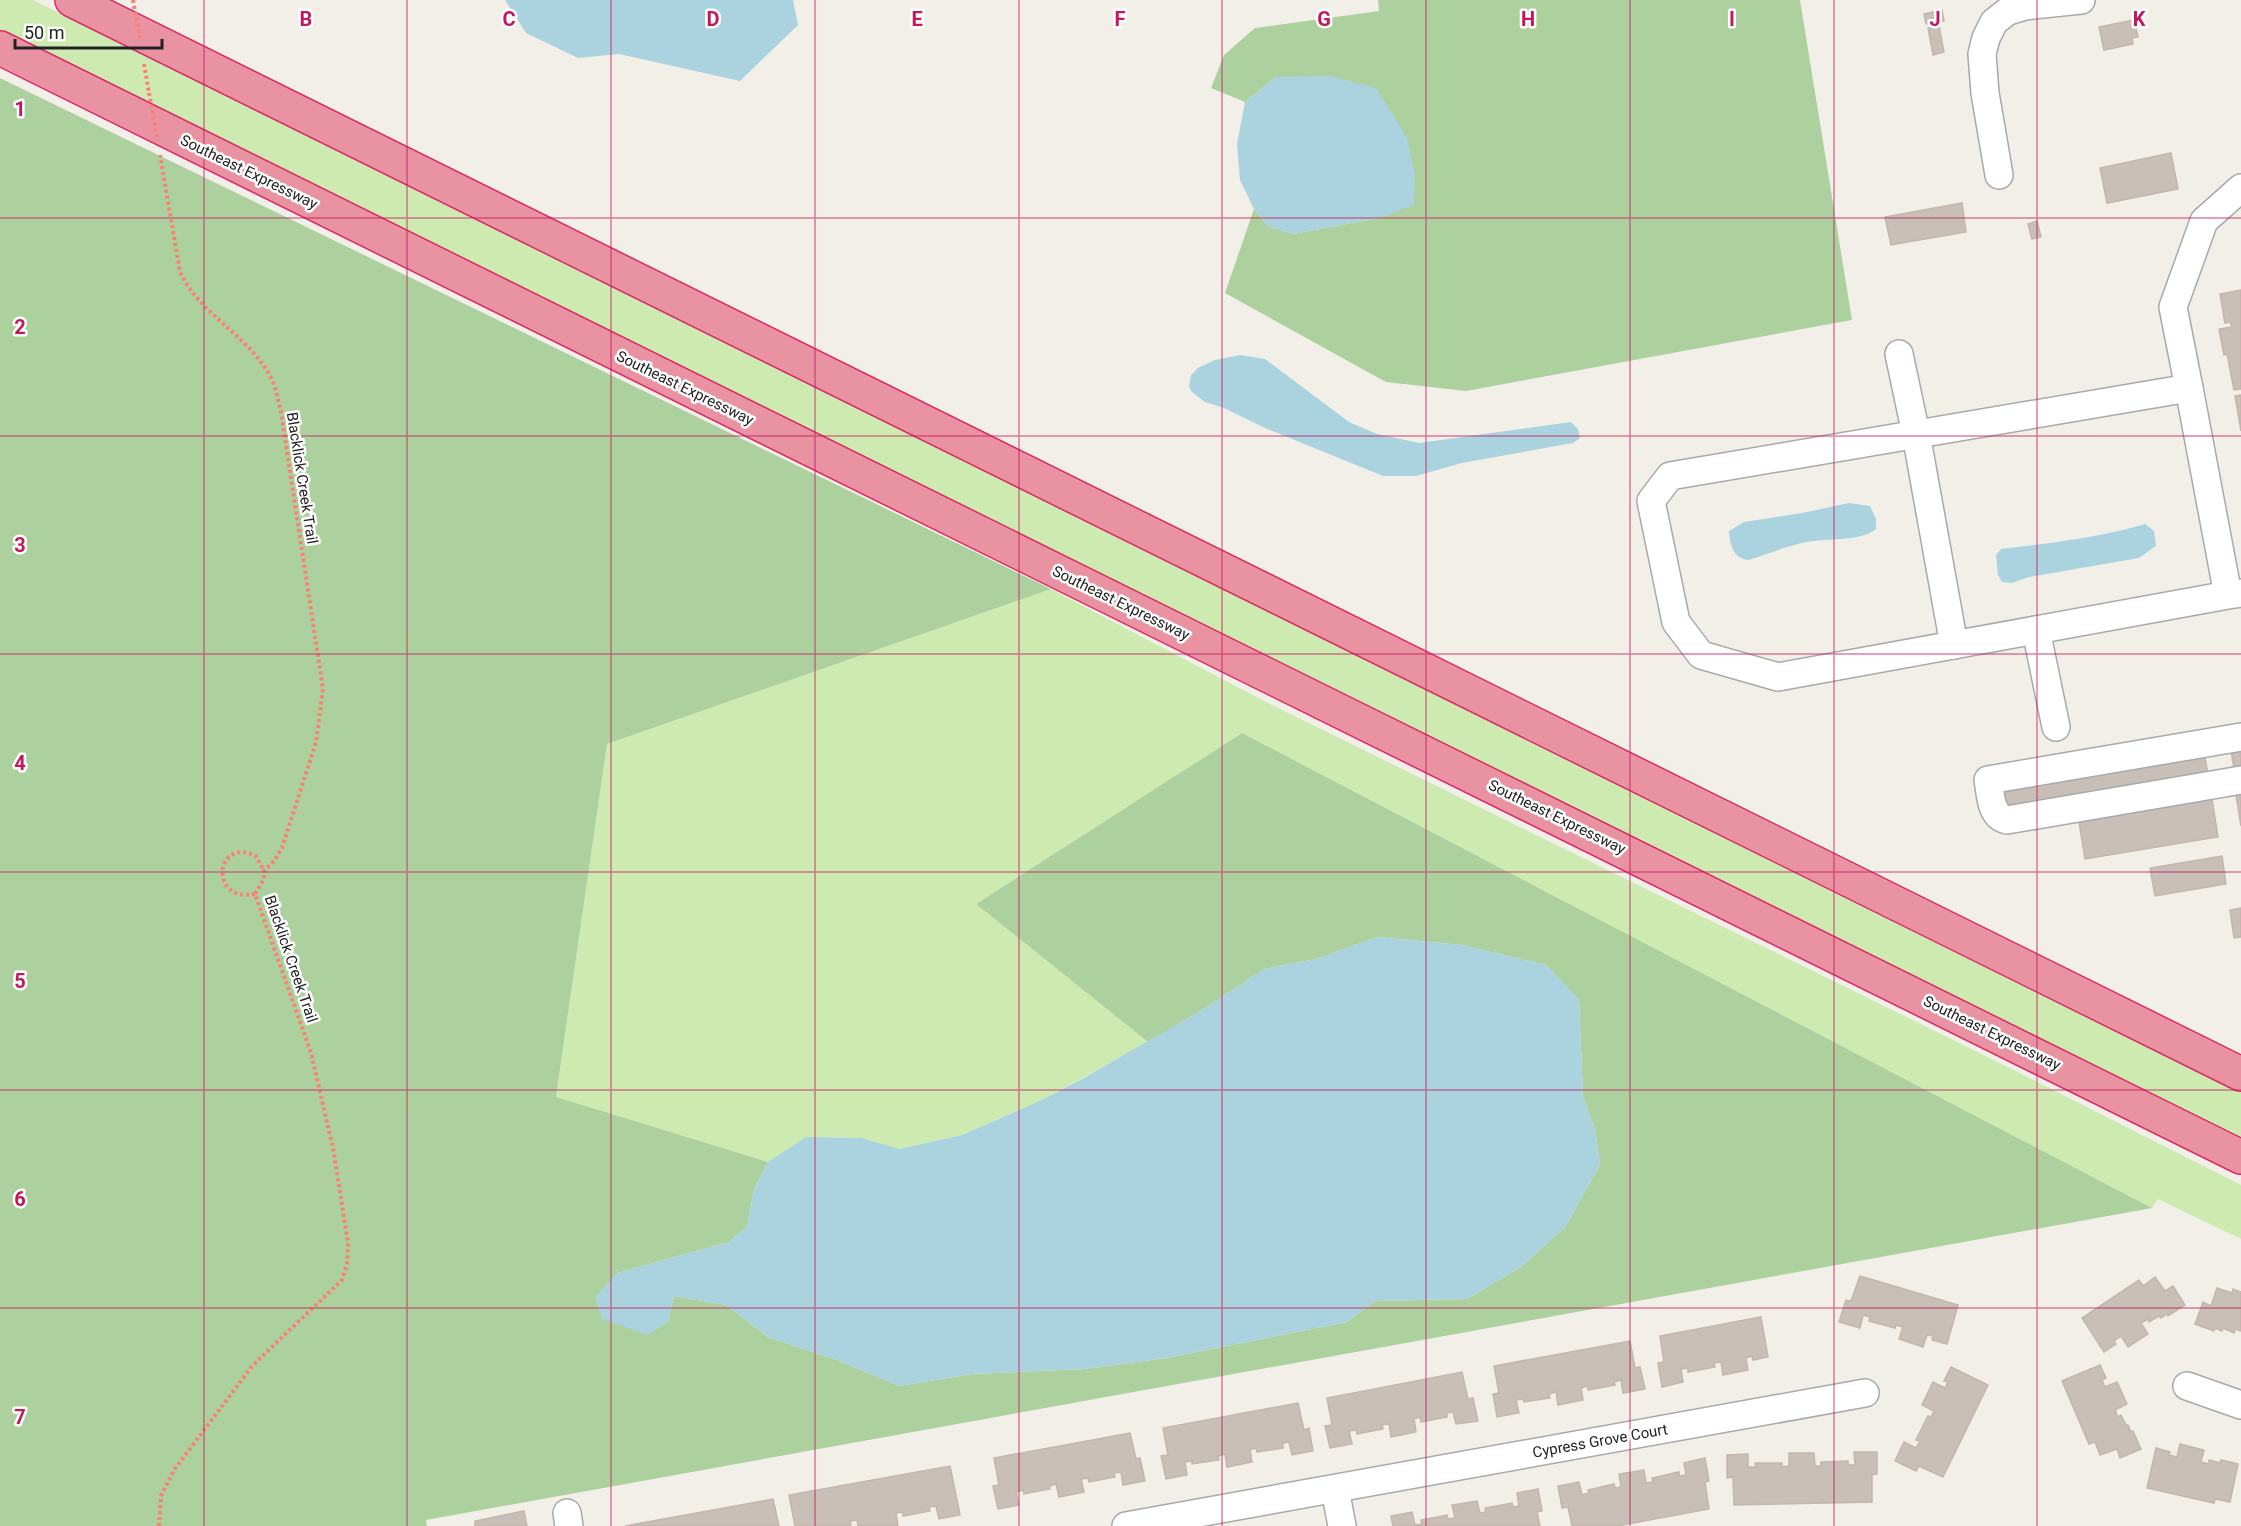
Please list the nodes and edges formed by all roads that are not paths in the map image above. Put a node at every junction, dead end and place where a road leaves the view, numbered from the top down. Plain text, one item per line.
1 (72, 0) edge
2 (2081, 0) edge
3 (0, 48) edge
4 (1999, 175) dead end
5 (2241, 188) edge
6 (1899, 354) dead end
7 (2189, 388) junction
8 (1916, 434) junction
9 (2235, 594) edge
10 (2036, 630) junction
11 (1954, 645) junction
12 (2056, 727) dead end
13 (2241, 737) edge
14 (2241, 780) edge
15 (2241, 1074) edge
16 (2241, 1157) edge
17 (2187, 1386) dead end
18 (1865, 1394) dead end
19 (2241, 1405) edge
20 (1335, 1488) junction
21 (1126, 1526) edge
22 (1342, 1526) edge

1 - 15 highway
2 - 4 street
3 - 16 highway, Southeast Expressway
5 - 7 street
6 - 8 street
7 - 8 street
7 - 9 street
8 - 11 street
8 - 11 street
9 - 10 street
10 - 11 street
10 - 12 street
13 - 14 street
17 - 19 street
18 - 20 street, Cypress Grove Court
20 - 21 street, Cypress Grove Court
20 - 22 street

